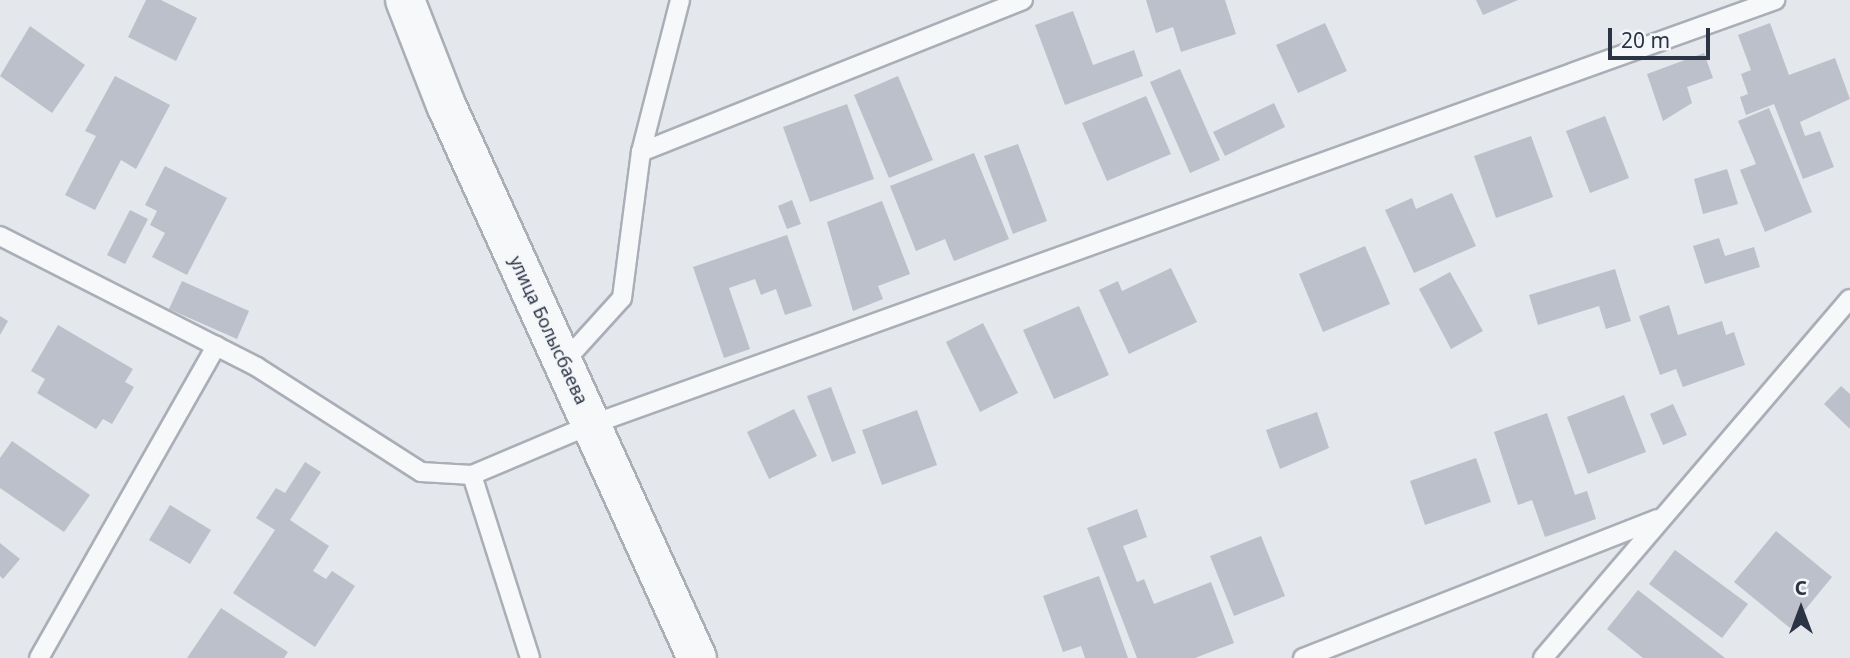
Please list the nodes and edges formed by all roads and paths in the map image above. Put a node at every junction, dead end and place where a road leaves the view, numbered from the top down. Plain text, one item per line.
1 (405, 0) edge
2 (680, 0) edge
3 (1023, 0) edge
4 (1775, 0) edge
5 (640, 152) junction
6 (0, 236) edge
7 (1850, 299) edge
8 (216, 346) junction
9 (564, 362) junction
10 (593, 424) junction
11 (472, 475) junction
12 (1661, 518) junction
13 (39, 658) edge
14 (530, 658) edge
15 (697, 658) edge
16 (1303, 658) edge
17 (1543, 658) edge

1 - 9 street, улица Болысбаева
2 - 5 lane
3 - 5 lane
4 - 10 lane
5 - 9 lane
6 - 8 lane
7 - 12 lane
8 - 11 lane
8 - 13 lane
9 - 10 street, улица Болысбаева
10 - 11 lane
10 - 15 street, улица Болысбаева
11 - 14 lane
12 - 16 lane
12 - 17 lane

